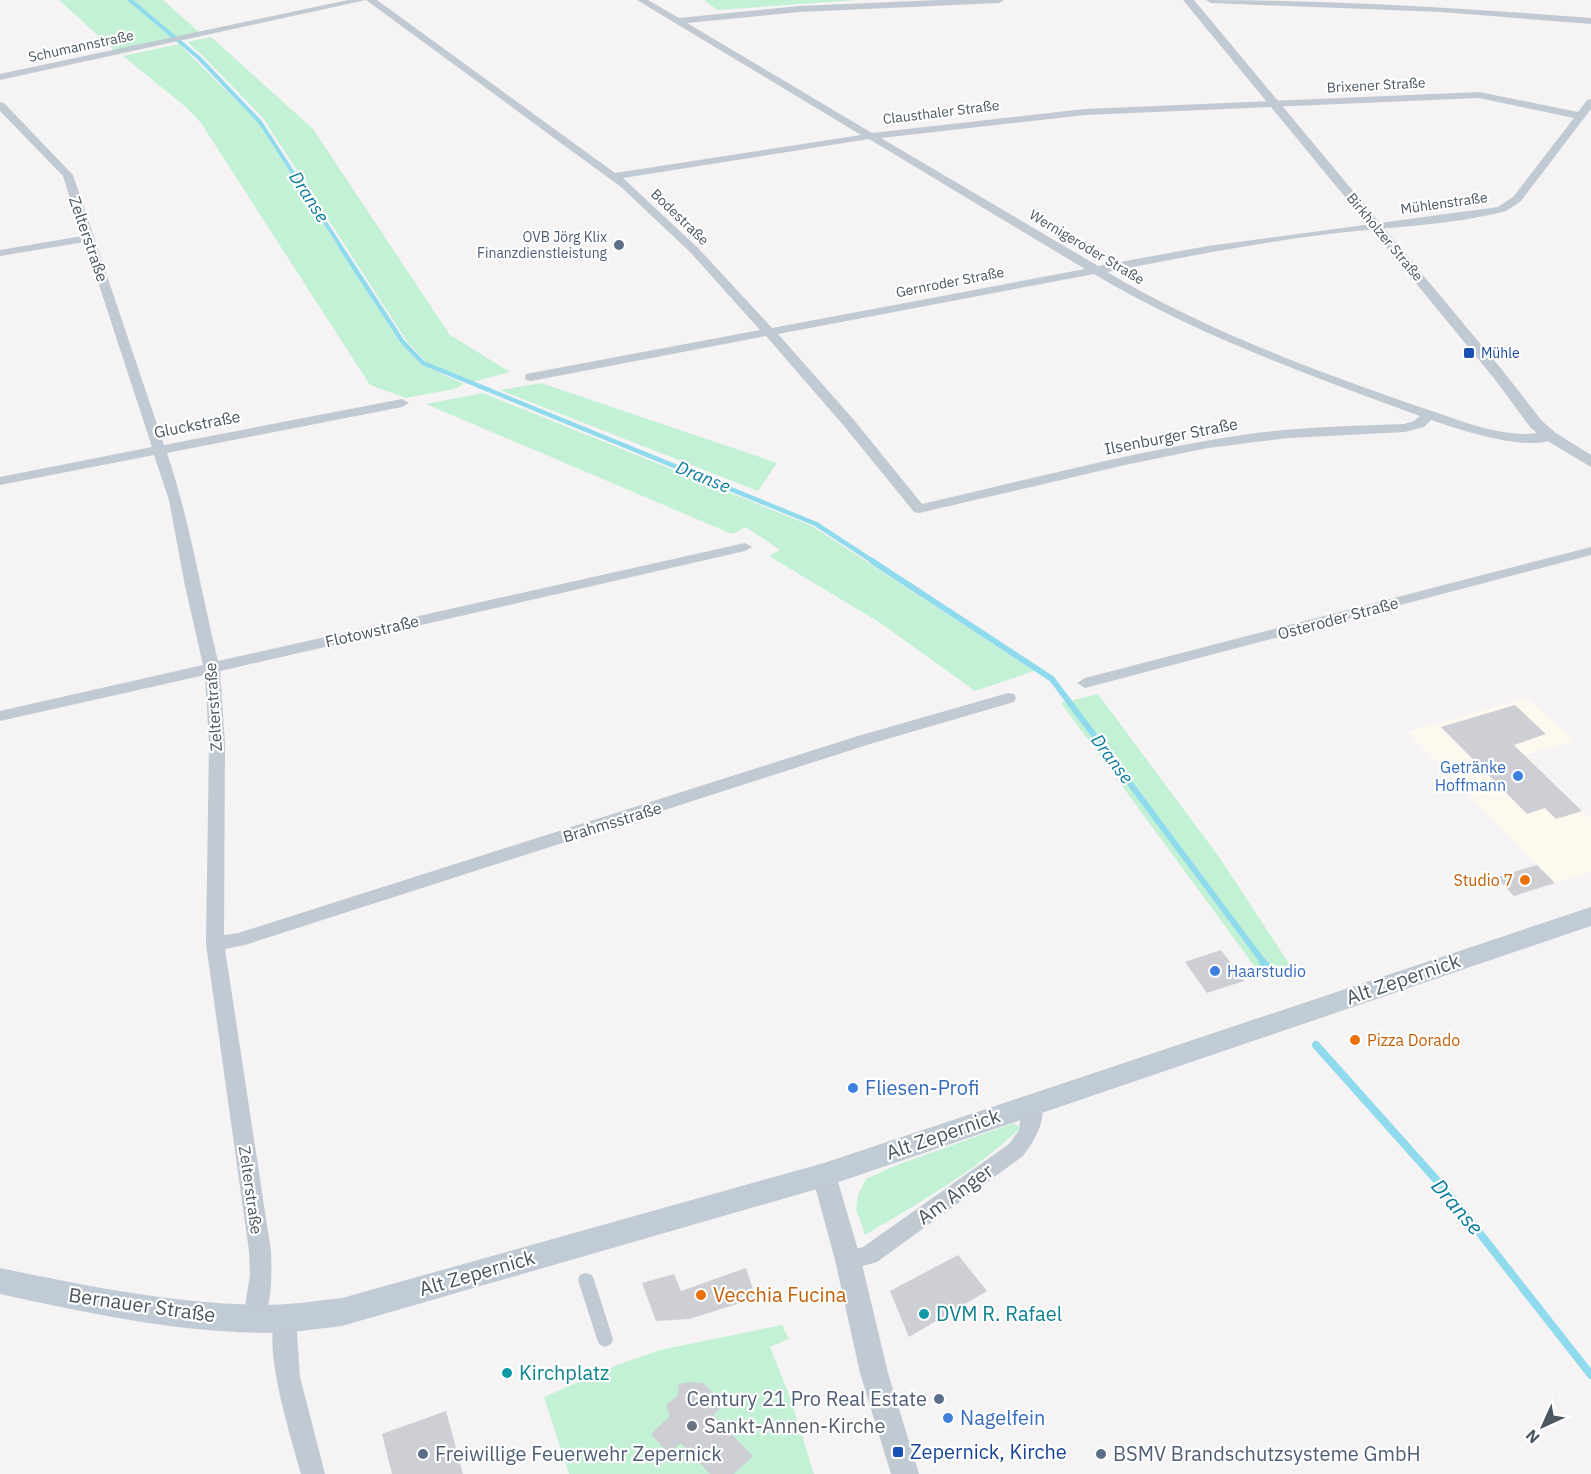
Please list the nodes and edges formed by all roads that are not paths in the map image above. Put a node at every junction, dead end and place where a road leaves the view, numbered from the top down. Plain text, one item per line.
1 (361, 0) edge
2 (371, 0) edge
3 (642, 0) edge
4 (999, 0) edge
5 (1188, 0) edge
6 (1211, 0) edge
7 (677, 21) junction
8 (1591, 21) edge
9 (0, 77) edge
10 (1591, 102) edge
11 (1274, 104) junction
12 (0, 105) edge
13 (1580, 116) junction
14 (871, 136) junction
15 (615, 176) junction
16 (1376, 226) junction
17 (89, 238) junction
18 (0, 253) edge
19 (1095, 270) junction
20 (769, 332) junction
21 (531, 377) dead end
22 (402, 403) dead end
23 (1429, 414) junction
24 (1550, 436) junction
25 (159, 450) junction
26 (1590, 459) edge
27 (0, 481) edge
28 (919, 509) joint
29 (745, 547) dead end
30 (1591, 551) edge
31 (212, 668) junction
32 (1085, 683) dead end
33 (1008, 698) dead end
34 (0, 716) edge
35 (1591, 915) edge
36 (215, 944) junction
37 (1032, 1104) junction
38 (824, 1175) junction
39 (848, 1260) junction
40 (586, 1280) dead end
41 (0, 1281) edge
42 (254, 1318) junction
43 (285, 1318) junction
44 (606, 1339) dead end
45 (314, 1474) edge
46 (905, 1474) edge

1 - 9 street, Schumannstraße
2 - 15 street, Bodestraße
3 - 7 street, Wernigeroder Straße
4 - 7 street
5 - 11 street, Birkholzer Straße
6 - 8 street
7 - 14 street, Wernigeroder Straße
10 - 13 street, Mühlenstraße
11 - 13 street, Brixener Straße
11 - 14 street, Clausthaler Straße
11 - 16 street, Birkholzer Straße
12 - 17 street, Zelterstraße
13 - 16 street, Mühlenstraße
14 - 15 street, Clausthaler Straße
14 - 19 street, Wernigeroder Straße
15 - 20 street, Bodestraße
16 - 19 street, Gernroder Straße
16 - 24 street, Birkholzer Straße
17 - 18 street
17 - 25 street, Zelterstraße
19 - 20 street, Gernroder Straße
19 - 23 street, Wernigeroder Straße
20 - 21 street, Gernroder Straße
20 - 28 street, Bodestraße
22 - 25 street, Gluckstraße
23 - 24 street, Wernigeroder Straße
23 - 28 street, Ilsenburger Straße
24 - 26 street, Birkholzer Straße
25 - 27 street, Gluckstraße
25 - 31 street, Zelterstraße
29 - 31 street, Flotowstraße
30 - 32 street, Osteroder Straße
31 - 34 street, Flotowstraße
31 - 36 street, Zelterstraße
33 - 36 street, Brahmsstraße
35 - 37 main road, Alt Zepernick
36 - 42 street, Zelterstraße
37 - 38 main road, Alt Zepernick
37 - 39 street, Am Anger
38 - 39 street
38 - 43 main road, Alt Zepernick
39 - 46 street
40 - 44 street
41 - 42 main road, Bernauer Straße
42 - 43 main road, Bernauer Straße
43 - 45 street

